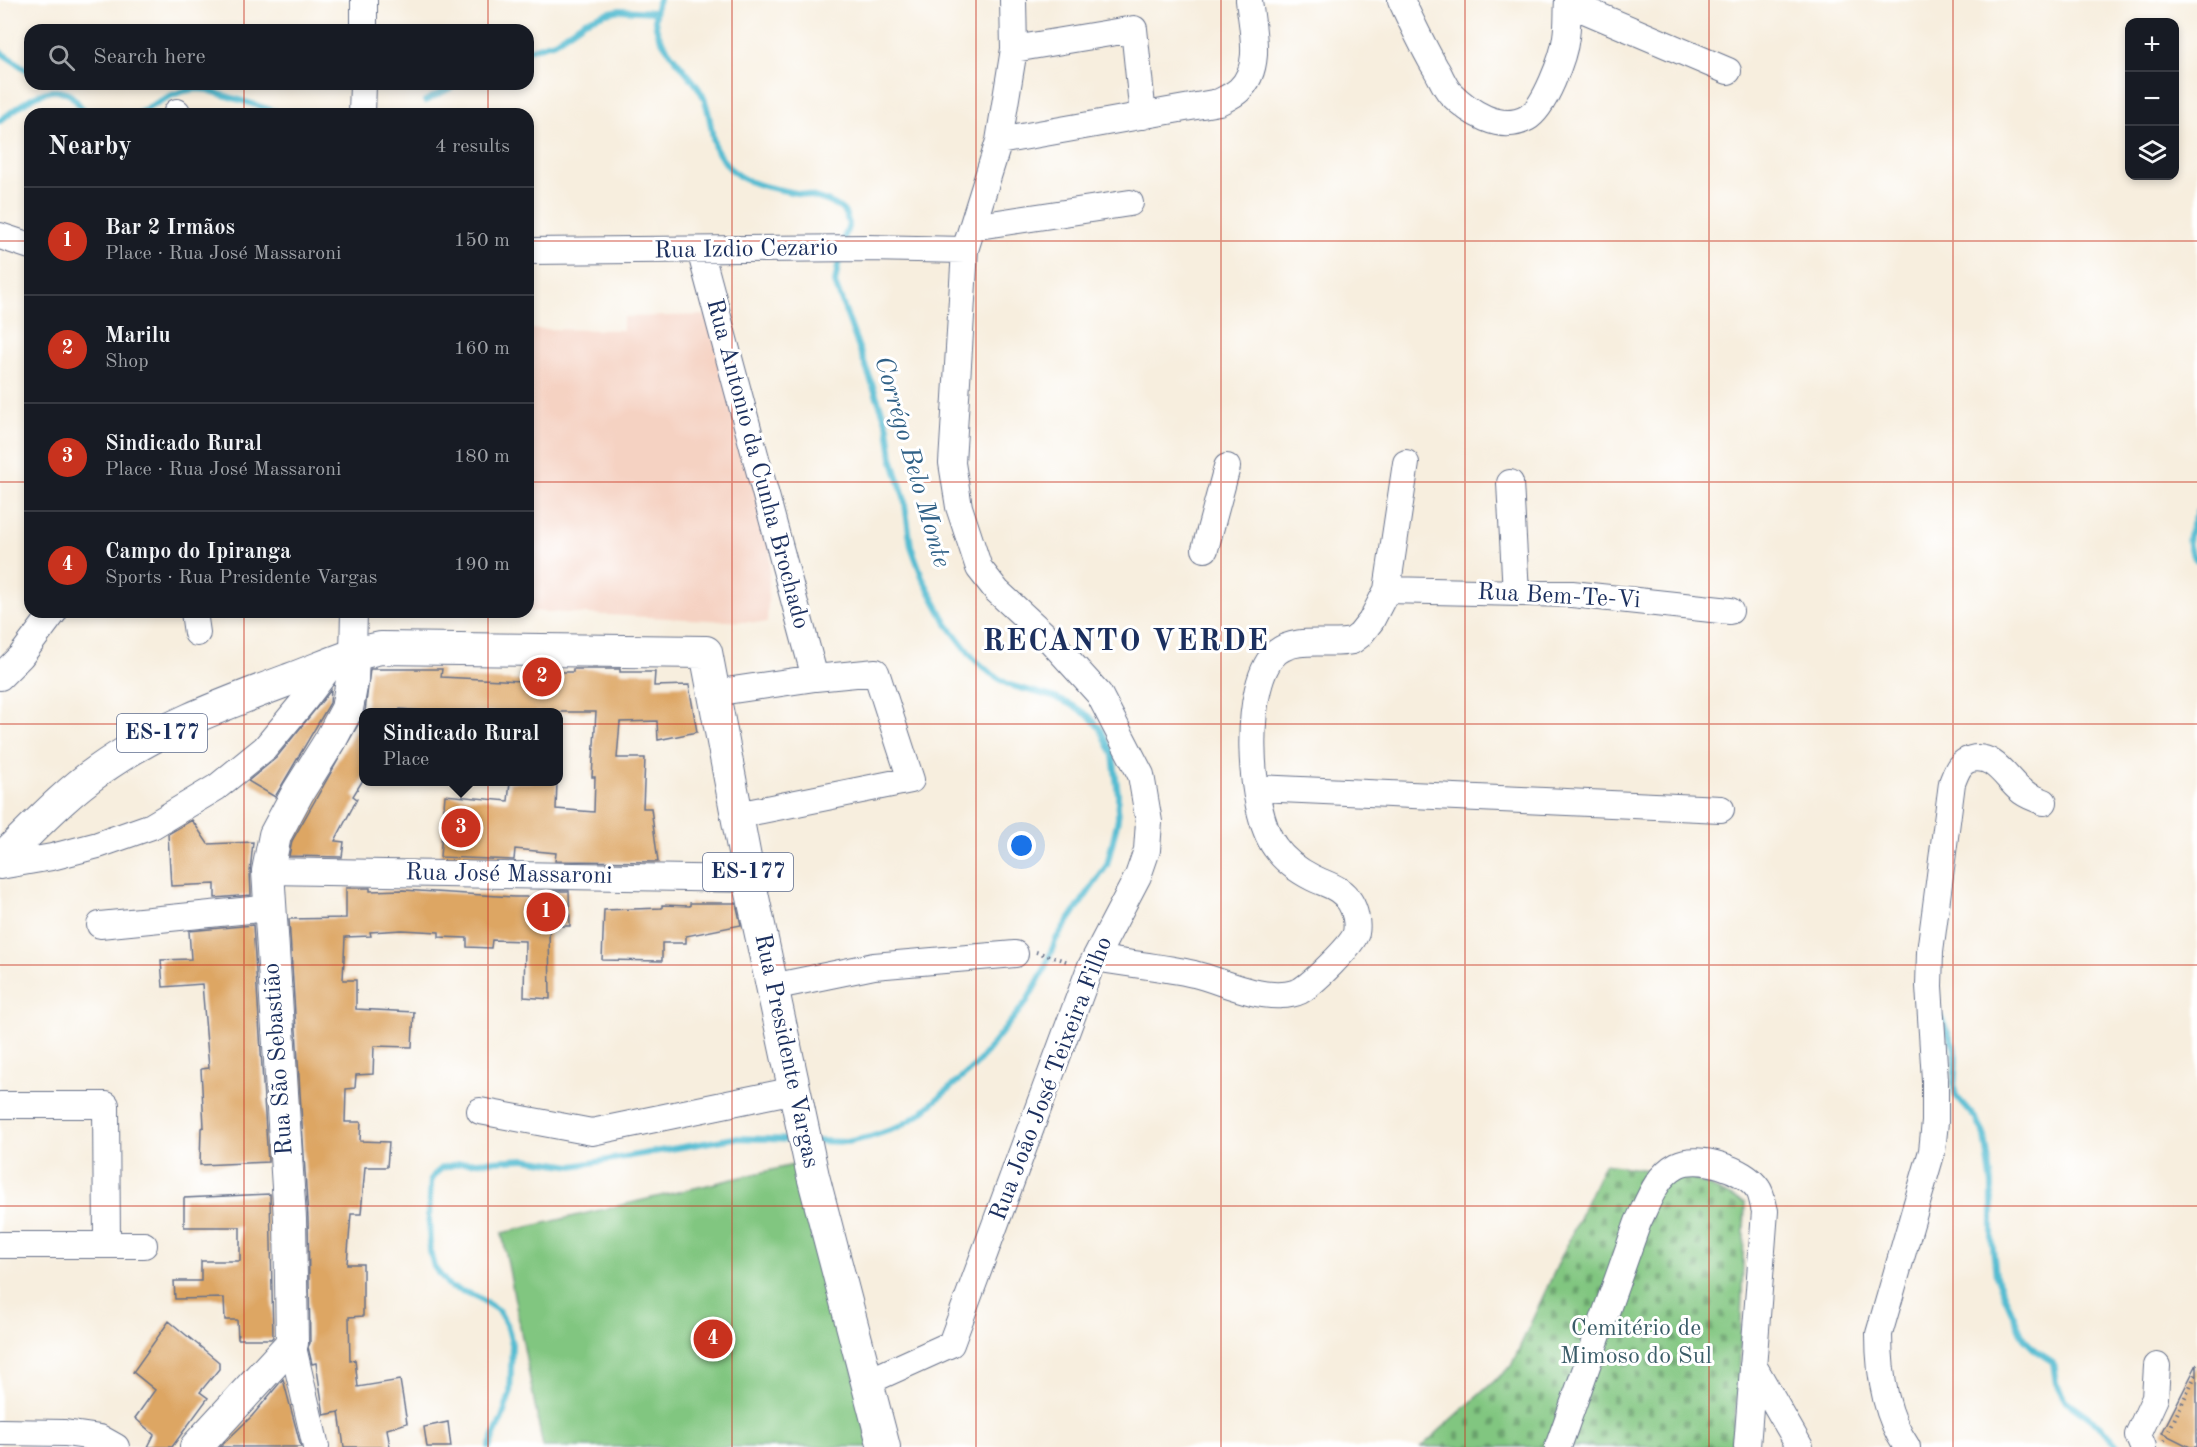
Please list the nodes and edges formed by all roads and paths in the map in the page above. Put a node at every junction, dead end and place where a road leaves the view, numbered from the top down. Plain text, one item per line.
1 (364, 0) edge
2 (1013, 0) edge
3 (1249, 0) edge
4 (1401, 0) edge
5 (1568, 1) edge
6 (364, 24) edge
7 (1014, 50) junction
8 (1728, 71) dead end
9 (363, 90) edge
10 (362, 108) edge
11 (1143, 116) junction
12 (999, 141) junction
13 (1130, 202) dead end
14 (0, 236) edge
15 (968, 239) junction
16 (24, 244) edge
17 (700, 250) junction
18 (534, 251) edge
19 (1406, 463) dead end
20 (1227, 466) dead end
21 (1510, 483) dead end
22 (1206, 549) dead end
23 (1387, 590) junction
24 (1516, 593) junction
25 (1730, 610) dead end
26 (50, 618) edge
27 (352, 618) edge
28 (342, 658) junction
29 (0, 677) edge
30 (815, 678) junction
31 (713, 693) junction
32 (1256, 788) junction
33 (2044, 802) dead end
34 (1721, 809) dead end
35 (737, 815) junction
36 (0, 860) edge
37 (0, 866) edge
38 (268, 871) junction
39 (749, 879) junction
40 (270, 908) junction
41 (100, 925) dead end
42 (1032, 953) joint
43 (1096, 958) junction
44 (1068, 961) dead end
45 (771, 987) junction
46 (795, 1090) junction
47 (0, 1105) edge
48 (480, 1111) dead end
49 (107, 1244) junction
50 (0, 1245) edge
51 (144, 1245) dead end
52 (292, 1343) junction
53 (1753, 1365) junction
54 (2157, 1366) dead end
55 (2197, 1371) edge
56 (867, 1382) junction
57 (0, 1432) edge
58 (116, 1447) edge
59 (196, 1447) edge
60 (316, 1447) edge
61 (884, 1447) edge
62 (1558, 1447) edge
63 (1747, 1447) edge
64 (1800, 1447) edge
65 (1907, 1447) edge
66 (2143, 1447) edge
67 (2161, 1447) edge

1 - 6 street
2 - 7 street, Rua João José Teixeira Filho
3 - 11 street
4 - 5 street
5 - 8 street
7 - 11 street
7 - 12 street, Rua João José Teixeira Filho
9 - 10 street
11 - 12 street
12 - 15 street, Rua João José Teixeira Filho
13 - 15 street, Rua Izdio Cezario
14 - 16 street
15 - 17 street, Rua Izdio Cezario
15 - 43 street, Rua João José Teixeira Filho
17 - 18 street, Rua Izdio Cezario
17 - 30 street, Rua Antonio da Cunha Brochado
19 - 23 street
20 - 22 street
21 - 24 street
23 - 24 street, Rua Bem-Te-Vi
23 - 32 street
24 - 25 street, Rua Bem-Te-Vi
26 - 29 street
27 - 28 street
28 - 31 main road, Rua Presidente Vargas / ES-177
28 - 36 main road, ES-177
28 - 37 street
28 - 38 main road, Rua São Sebastião
30 - 31 street
30 - 35 street
31 - 35 main road, Rua Presidente Vargas / ES-177
32 - 34 street
32 - 43 street
33 - 65 street
35 - 39 main road, Rua Presidente Vargas / ES-177
38 - 39 street, Rua José Massaroni
38 - 40 main road, Rua São Sebastião
39 - 45 main road, Rua Presidente Vargas / ES-177
40 - 41 street
40 - 52 main road, Rua São Sebastião
42 - 44 path
42 - 45 street
43 - 56 street, Rua João José Teixeira Filho
45 - 46 main road, Rua Presidente Vargas / ES-177
46 - 48 street
46 - 56 main road, Rua Presidente Vargas / ES-177
47 - 49 street
49 - 50 street
49 - 51 street
52 - 59 main road
52 - 60 street
53 - 62 street
53 - 63 street
53 - 64 street
54 - 66 street
55 - 67 path
56 - 61 main road, Rua Presidente Vargas / ES-177
57 - 58 street

